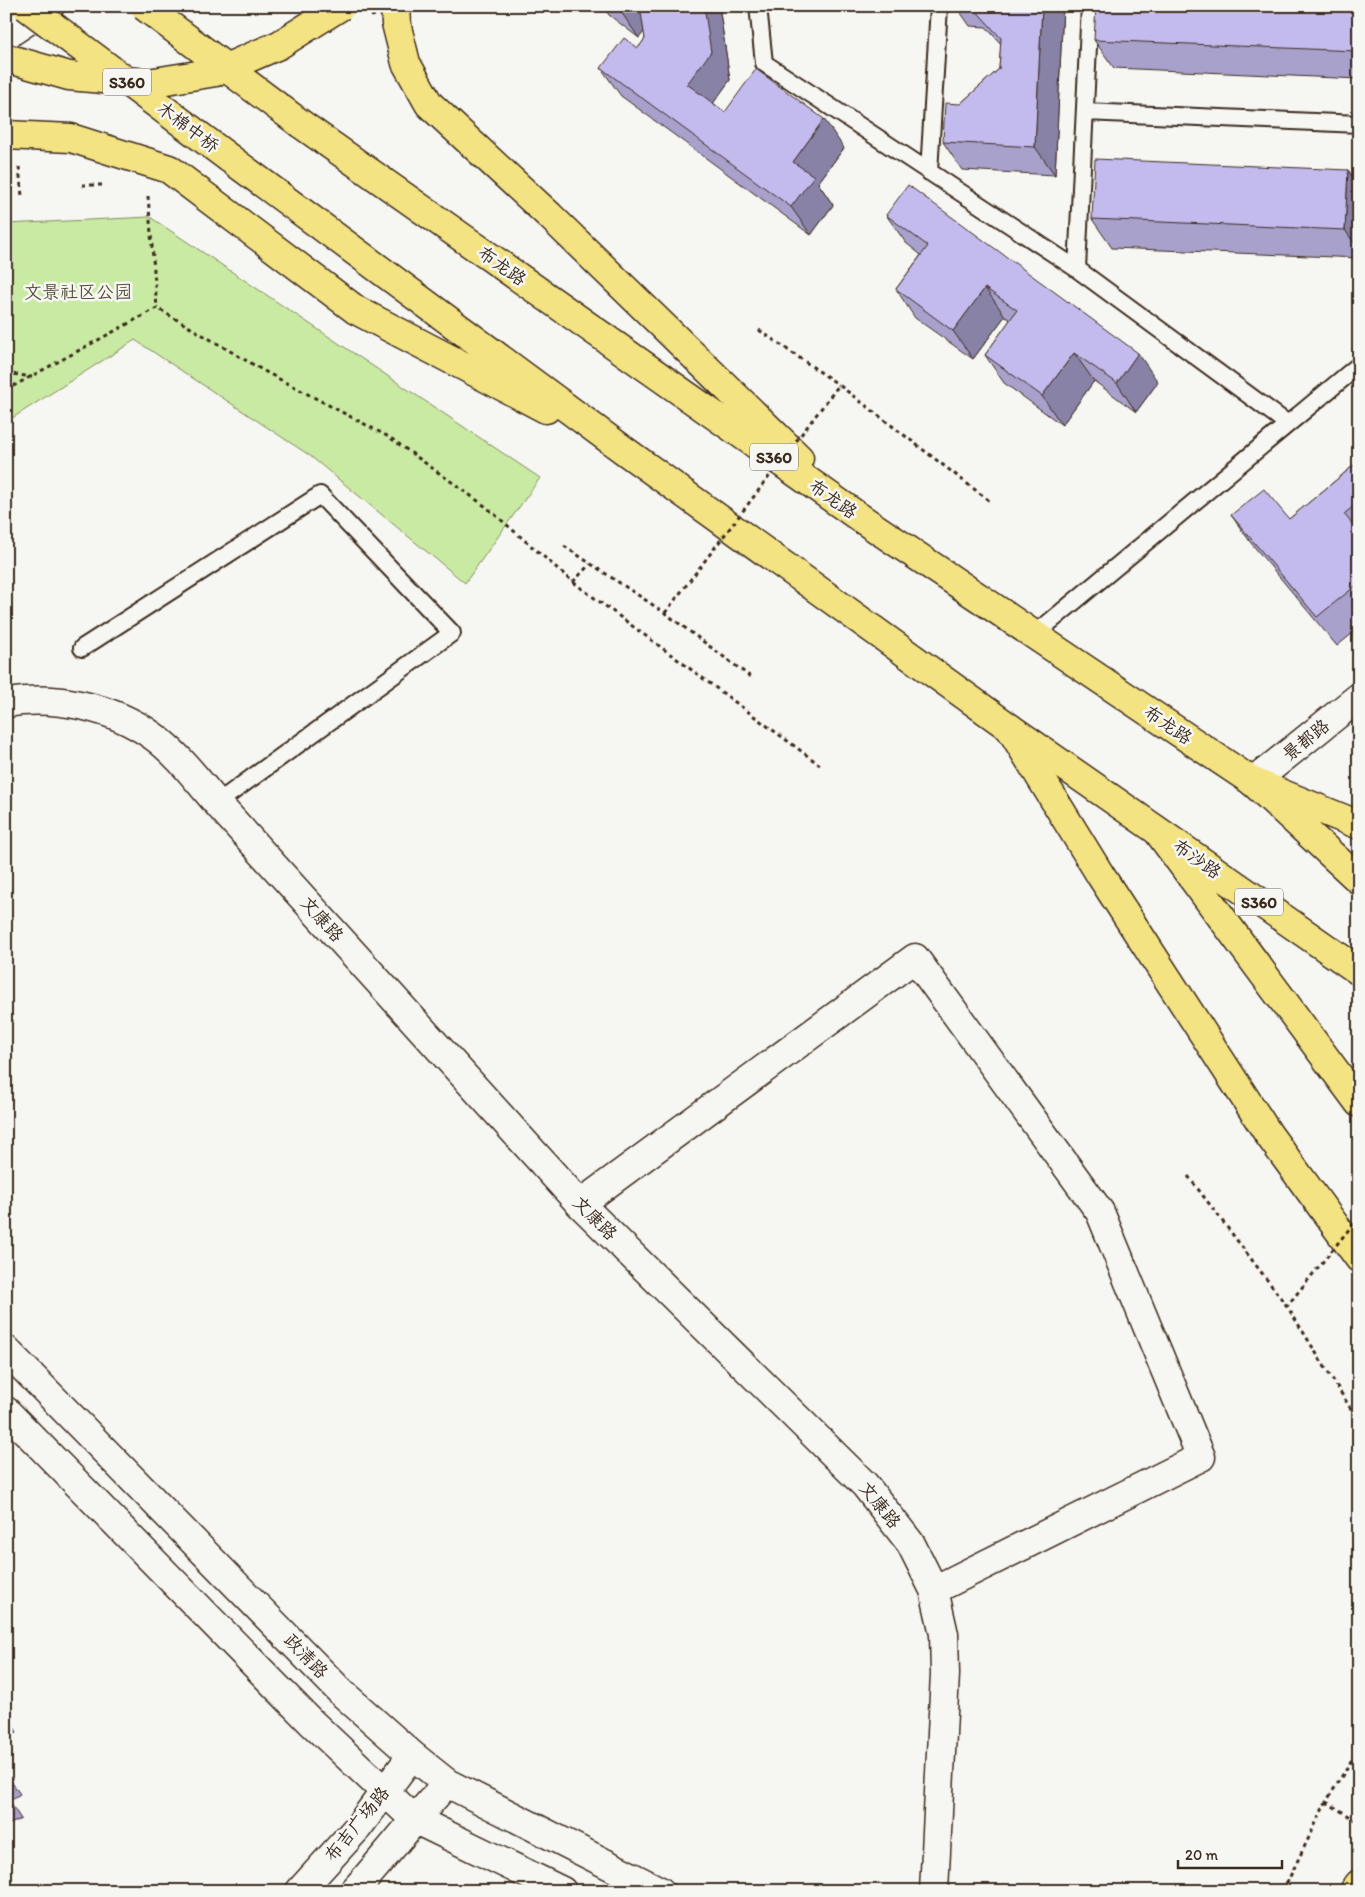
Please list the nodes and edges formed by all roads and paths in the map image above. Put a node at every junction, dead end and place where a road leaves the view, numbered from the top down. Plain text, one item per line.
1 (26, 6) edge
2 (50, 6) edge
3 (144, 6) edge
4 (342, 6) edge
5 (395, 6) edge
6 (758, 6) edge
7 (939, 6) edge
8 (1090, 6) edge
9 (6, 35) edge
10 (6, 58) edge
11 (1084, 112) junction
12 (1359, 124) edge
13 (6, 135) edge
14 (19, 162) dead end
15 (929, 172) junction
16 (148, 193) dead end
17 (22, 196) dead end
18 (1077, 269) junction
19 (157, 308) junction
20 (759, 330) dead end
21 (1359, 365) edge
22 (6, 373) edge
23 (33, 377) junction
24 (839, 385) junction
25 (6, 390) edge
26 (1288, 424) junction
27 (625, 451) junction
28 (991, 502) dead end
29 (859, 517) junction
30 (564, 546) dead end
31 (590, 564) junction
32 (573, 582) junction
33 (665, 613) junction
34 (1034, 635) junction
35 (82, 648) dead end
36 (752, 678) dead end
37 (1359, 697) edge
38 (6, 703) edge
39 (1010, 728) junction
40 (820, 765) dead end
41 (1253, 782) junction
42 (217, 803) junction
43 (1359, 825) edge
44 (1159, 833) junction
45 (1359, 880) edge
46 (1359, 971) edge
47 (1359, 1104) edge
48 (1188, 1176) dead end
49 (580, 1204) junction
50 (1359, 1217) edge
51 (1359, 1258) edge
52 (1287, 1306) junction
53 (6, 1350) edge
54 (6, 1411) edge
55 (1359, 1422) edge
56 (934, 1590) junction
57 (1359, 1748) edge
58 (412, 1755) junction
59 (447, 1783) junction
60 (385, 1790) junction
61 (1326, 1802) junction
62 (414, 1819) junction
63 (1359, 1822) edge
64 (1359, 1884) edge
65 (300, 1891) edge
66 (354, 1891) edge
67 (562, 1891) edge
68 (660, 1891) edge
69 (934, 1891) edge
70 (1283, 1891) edge
71 (1354, 1891) edge

1 - 27 main road, 木棉中桥 / S360, bridge
2 - 9 street
3 - 29 main road, 布龙路 / S360, bridge
4 - 10 main road, bridge
5 - 29 main road
6 - 15 lane
7 - 15 lane
8 - 11 lane
11 - 12 lane
11 - 18 lane
13 - 27 main road
14 - 17 path
15 - 18 lane
16 - 19 path
18 - 26 lane
19 - 23 path
19 - 32 path
20 - 24 path
21 - 26 lane
22 - 23 path
23 - 25 path
24 - 28 path, bridge
24 - 33 path, bridge
26 - 34 lane
27 - 39 main road, S360
29 - 34 main road, 布龙路 / S360
30 - 31 path
31 - 32 path
31 - 33 path
32 - 40 path
33 - 36 path
34 - 41 main road, 布龙路 / S360
35 - 42 lane
37 - 41 street, 景都路
38 - 42 street, 文康路
39 - 44 main road, S360
39 - 51 main road
41 - 43 main road
41 - 45 main road, 布龙路 / S360
42 - 49 street, 文康路
44 - 46 main road, 布沙路 / S360
44 - 47 main road
48 - 52 path
49 - 56 street, 文康路
49 - 56 street
50 - 52 path, bridge
52 - 55 path, bridge
53 - 58 street, 政清路
54 - 60 street
56 - 69 street, 文康路
57 - 61 path
58 - 59 street, 政清路
58 - 60 street, 布吉广场路
59 - 62 street
59 - 68 street, 政清路
60 - 62 street
60 - 65 street, 布吉广场路
61 - 63 path
61 - 70 path
62 - 66 street
62 - 67 street
64 - 71 main road

